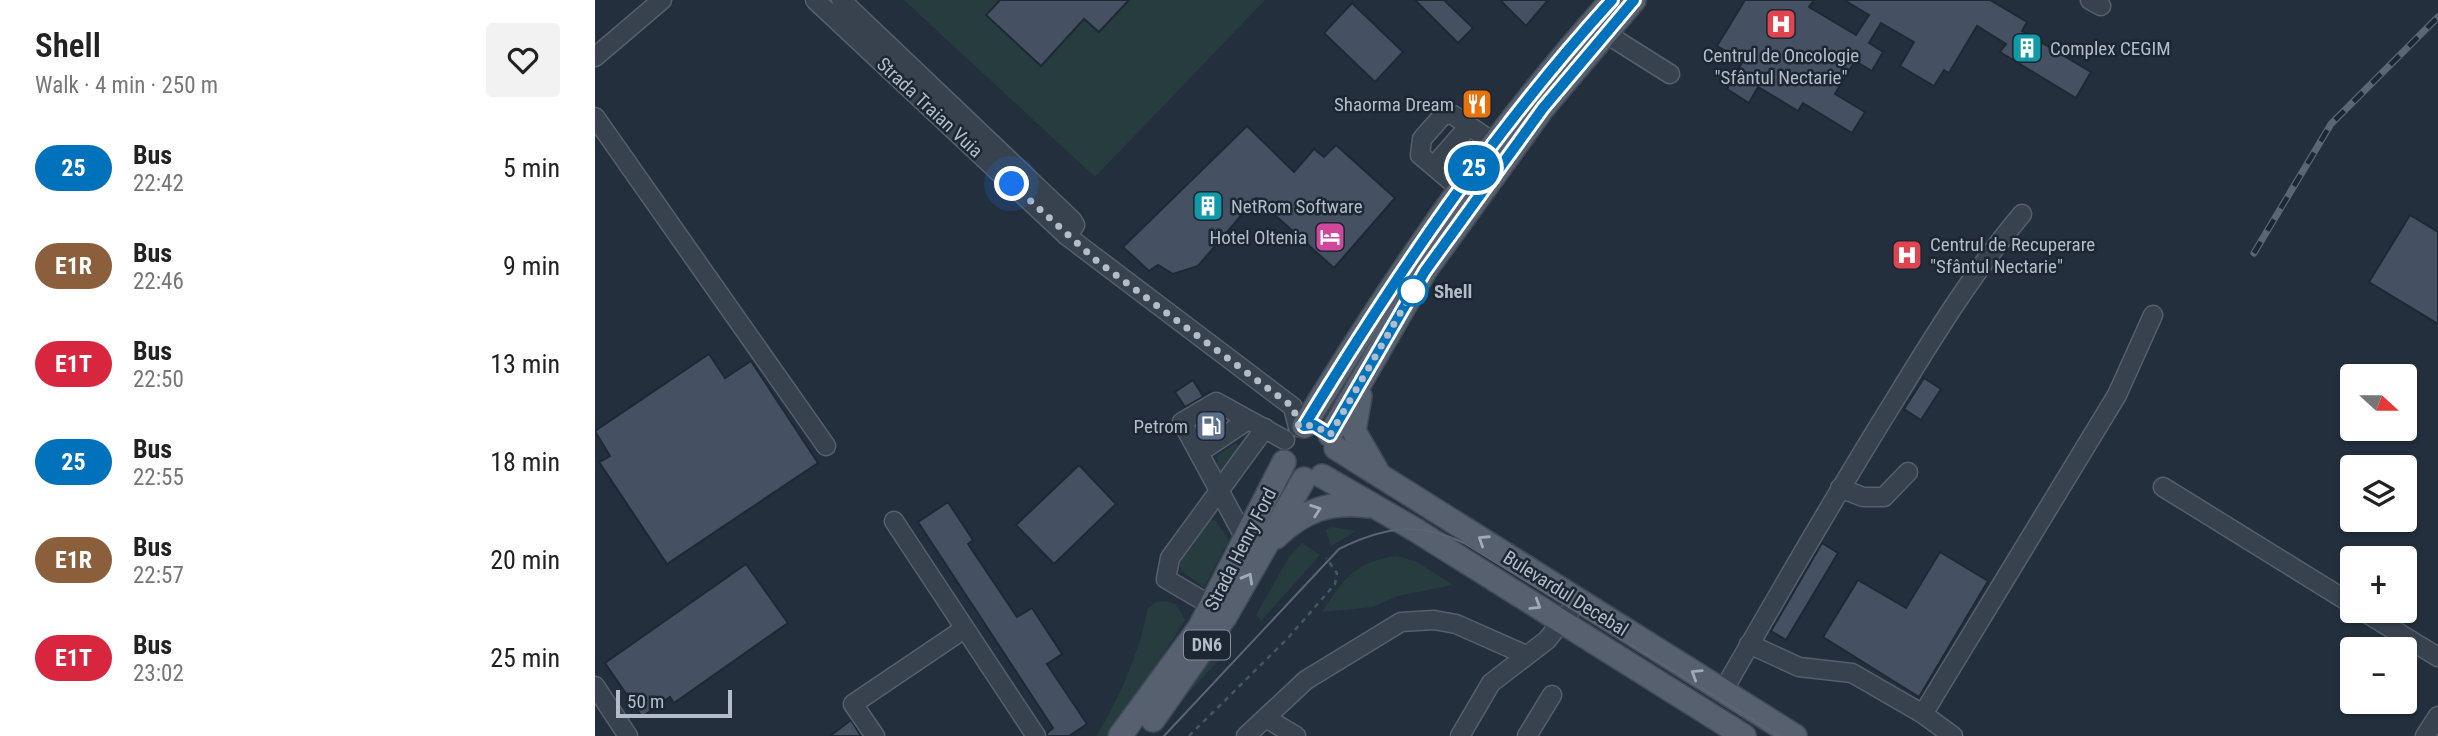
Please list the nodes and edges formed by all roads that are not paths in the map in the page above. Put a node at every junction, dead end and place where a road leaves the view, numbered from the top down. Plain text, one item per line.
1 (662, 0) edge
2 (815, 0) edge
3 (841, 0) edge
4 (1612, 0) edge
5 (1634, 0) edge
6 (1605, 33) junction
7 (595, 57) edge
8 (1670, 74) dead end
9 (595, 117) edge
10 (1469, 126) junction
11 (1493, 142) junction
12 (1434, 166) junction
13 (1459, 188) junction
14 (2022, 214) dead end
15 (1067, 236) junction
16 (2153, 314) dead end
17 (1376, 355) junction
18 (1237, 414) junction
19 (1287, 437) junction
20 (1194, 441) junction
21 (1333, 442) junction
22 (826, 446) dead end
23 (1908, 472) dead end
24 (1379, 473) junction
25 (1313, 477) junction
26 (2163, 487) dead end
27 (1840, 488) junction
28 (1221, 492) junction
29 (1381, 508) junction
30 (894, 521) dead end
31 (1255, 544) junction
32 (2340, 597) edge
33 (1578, 601) junction
34 (1212, 606) junction
35 (1564, 623) junction
36 (2383, 623) edge
37 (964, 629) junction
38 (1749, 644) junction
39 (1527, 655) junction
40 (2438, 657) edge
41 (595, 686) edge
42 (1723, 691) junction
43 (1552, 695) dead end
44 (1923, 714) junction
45 (2438, 716) edge
46 (1266, 718) junction
47 (628, 736) edge
48 (875, 736) edge
49 (1036, 736) edge
50 (1120, 736) edge
51 (1140, 736) edge
52 (1247, 736) edge
53 (1296, 736) edge
54 (1460, 736) edge
55 (1527, 736) edge
56 (1744, 736) edge
57 (1795, 736) edge
58 (1953, 736) edge
59 (2425, 736) edge

1 - 7 street
2 - 15 street, Strada Traian Vuia
3 - 15 street
4 - 11 main road, DN6
5 - 6 main road, DN6
6 - 8 street
6 - 17 main road, DN6
9 - 22 street
10 - 11 street
10 - 12 street
10 - 12 street
11 - 13 main road, DN6
12 - 13 street
13 - 19 main road, DN6
14 - 27 street
15 - 19 street, Strada Traian Vuia
16 - 44 street
17 - 21 main road, DN6
17 - 24 main road
18 - 19 street
18 - 20 street
18 - 20 street
19 - 21 main road
19 - 25 main road
19 - 28 street
19 - 31 main road, Strada Henry Ford / DN6
20 - 28 street
21 - 24 main road, Bulevardul Decebal
21 - 25 main road, DN6
23 - 27 street
33 -> 24 main road, Bulevardul Decebal
25 - 29 main road, Bulevardul Decebal
25 - 31 main road, Strada Henry Ford / DN6
26 - 32 street
27 - 38 street
28 - 31 street
28 - 34 street
31 -> 29 main road
29 -> 35 main road, Bulevardul Decebal
30 - 37 street
31 - 34 main road, Strada Henry Ford / DN6
51 -> 31 main road, Strada Henry Ford / DN6
33 - 35 street
42 -> 33 main road, Bulevardul Decebal
34 - 50 main road, Strada Henry Ford / DN6
35 - 39 street
35 - 56 main road, Bulevardul Decebal
36 - 40 street
37 - 48 street
37 - 49 street
38 - 42 street
38 - 44 street
39 - 46 street
39 - 54 street
41 - 47 street
42 - 57 main road, Bulevardul Decebal
43 - 55 street
44 - 58 street
45 - 59 street
46 - 52 street
46 - 53 street

